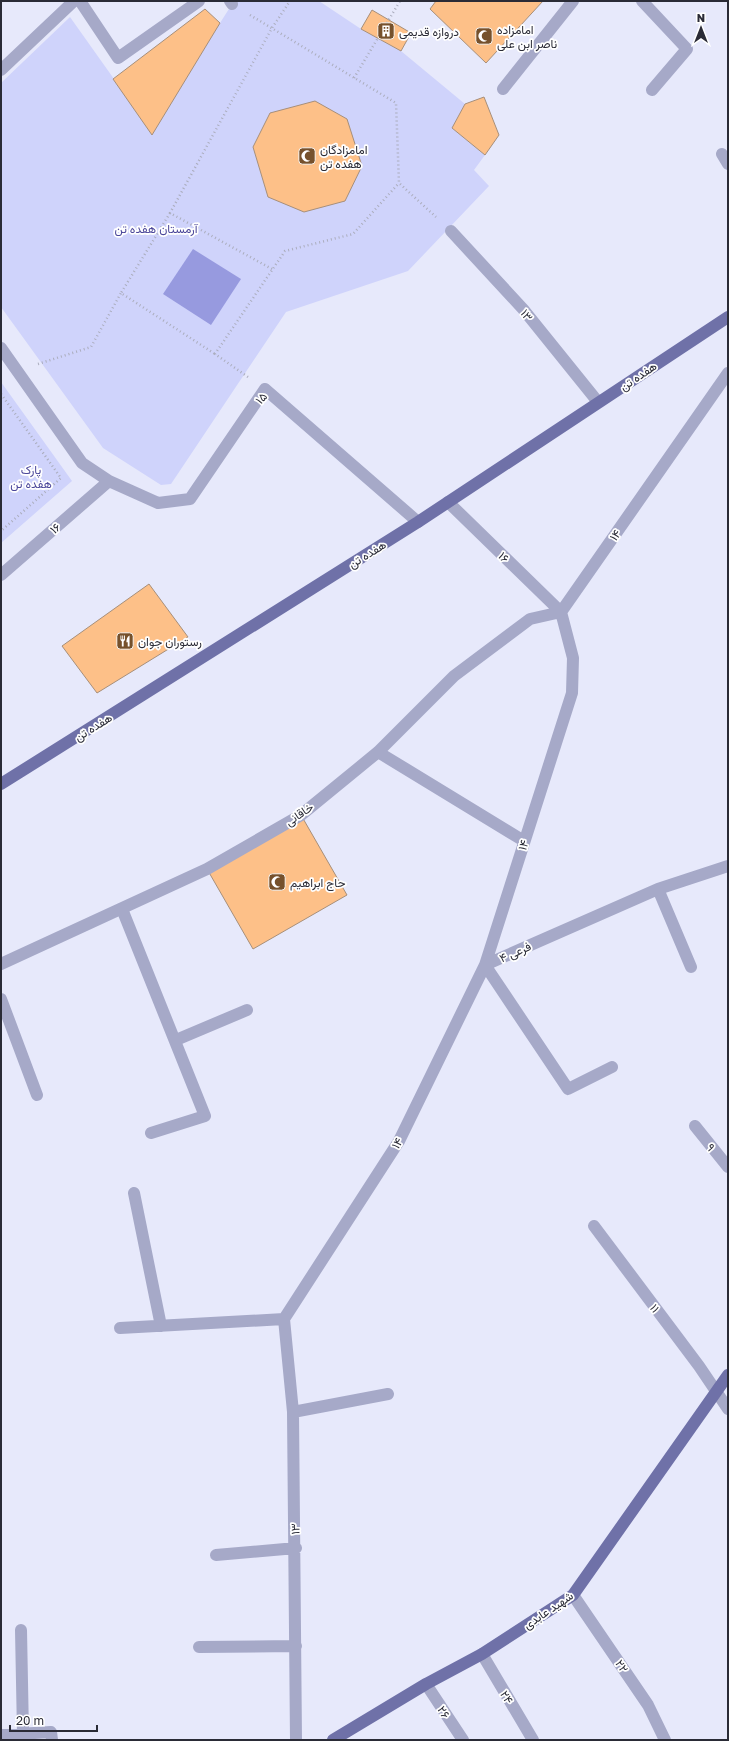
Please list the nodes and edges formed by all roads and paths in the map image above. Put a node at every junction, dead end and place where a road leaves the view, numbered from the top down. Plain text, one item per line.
1 (74, 1) edge
2 (80, 1) edge
3 (199, 1) edge
4 (290, 1) edge
5 (400, 1) edge
6 (573, 1) edge
7 (642, 1) edge
8 (231, 2) edge
9 (272, 28) junction
10 (1, 70) edge
11 (354, 78) junction
12 (503, 89) dead end
13 (652, 90) dead end
14 (399, 183) junction
15 (170, 213) junction
16 (451, 231) joint
17 (272, 269) junction
18 (121, 293) junction
19 (728, 321) edge
20 (1, 348) edge
21 (215, 354) junction
22 (17, 371) junction
23 (728, 374) edge
24 (266, 389) junction
25 (1, 394) edge
26 (598, 402) junction
27 (109, 481) junction
28 (448, 502) junction
29 (418, 522) junction
30 (1, 531) edge
31 (1, 575) edge
32 (561, 612) junction
33 (378, 752) junction
34 (1, 784) edge
35 (524, 841) junction
36 (728, 866) edge
37 (658, 890) junction
38 (122, 909) junction
39 (1, 964) edge
40 (485, 965) junction
41 (691, 967) dead end
42 (1, 999) edge
43 (247, 1010) dead end
44 (176, 1040) junction
45 (612, 1068) dead end
46 (37, 1095) dead end
47 (694, 1126) dead end
48 (151, 1133) dead end
49 (728, 1167) edge
50 (134, 1193) dead end
51 (594, 1226) dead end
52 (284, 1319) junction
53 (161, 1326) junction
54 (120, 1328) dead end
55 (728, 1375) edge
56 (715, 1391) junction
57 (388, 1394) dead end
58 (728, 1409) edge
59 (294, 1412) junction
60 (296, 1548) junction
61 (216, 1555) dead end
62 (573, 1595) junction
63 (21, 1630) dead end
64 (296, 1646) junction
65 (199, 1648) dead end
66 (482, 1654) junction
67 (426, 1684) junction
68 (23, 1734) junction
69 (1, 1735) edge
70 (52, 1736) edge
71 (296, 1740) edge
72 (333, 1740) edge
73 (463, 1740) edge
74 (533, 1740) edge
75 (665, 1740) edge

1 - 10 street
2 - 3 street
4 - 9 path
5 - 11 path
6 - 12 street
7 - 13 street
8 - 9 path
9 - 11 path
9 - 15 path
11 - 14 path
14 - 16 path
14 - 17 path
15 - 17 path
15 - 18 path
16 - 26 street, ۱۳
17 - 21 path
18 - 21 path
18 - 22 path
19 - 26 main road, هفده تن
20 - 22 street, ۱۵
21 - 24 path
22 - 27 street, ۱۵
23 - 32 street, ۱۴
24 - 27 street, ۱۵
24 - 29 street, ۱۵
25 - 30 path
26 - 28 main road, هفده تن
27 - 31 street, ۱۶
28 - 29 main road, هفده تن
28 - 32 street, ۱۶
29 - 34 main road, هفده تن
32 - 33 street, خاقانی
32 - 35 street, ۱۴
33 - 35 street
33 - 38 street, خاقانی
35 - 40 street, ۱۴
36 - 37 street, فرعی ۴
37 - 40 street, فرعی ۴
37 - 41 street
38 - 39 street, خاقانی
38 - 44 street
40 - 45 street, فرعی ۴
40 - 52 street, ۱۴
42 - 46 street
43 - 44 street
44 - 48 street
47 - 49 street, ۹
50 - 53 street
51 - 56 street, ۱۱
52 - 53 street
52 - 59 street, ۱۳
53 - 54 street
55 - 56 main road, شهید عابدی
56 - 58 street, ۱۱
56 - 62 main road, شهید عابدی
57 - 59 street
59 - 60 street, ۱۳
60 - 61 street
60 - 64 street, ۱۳
62 - 66 main road, شهید عابدی
62 - 75 street, ۲۲
63 - 68 street
64 - 65 street
64 - 71 street, ۱۳
66 - 67 main road, شهید عابدی
66 - 74 street, ۲۴
67 - 72 main road, شهید عابدی
67 - 73 street, ۲۶
68 - 69 street
68 - 70 street

